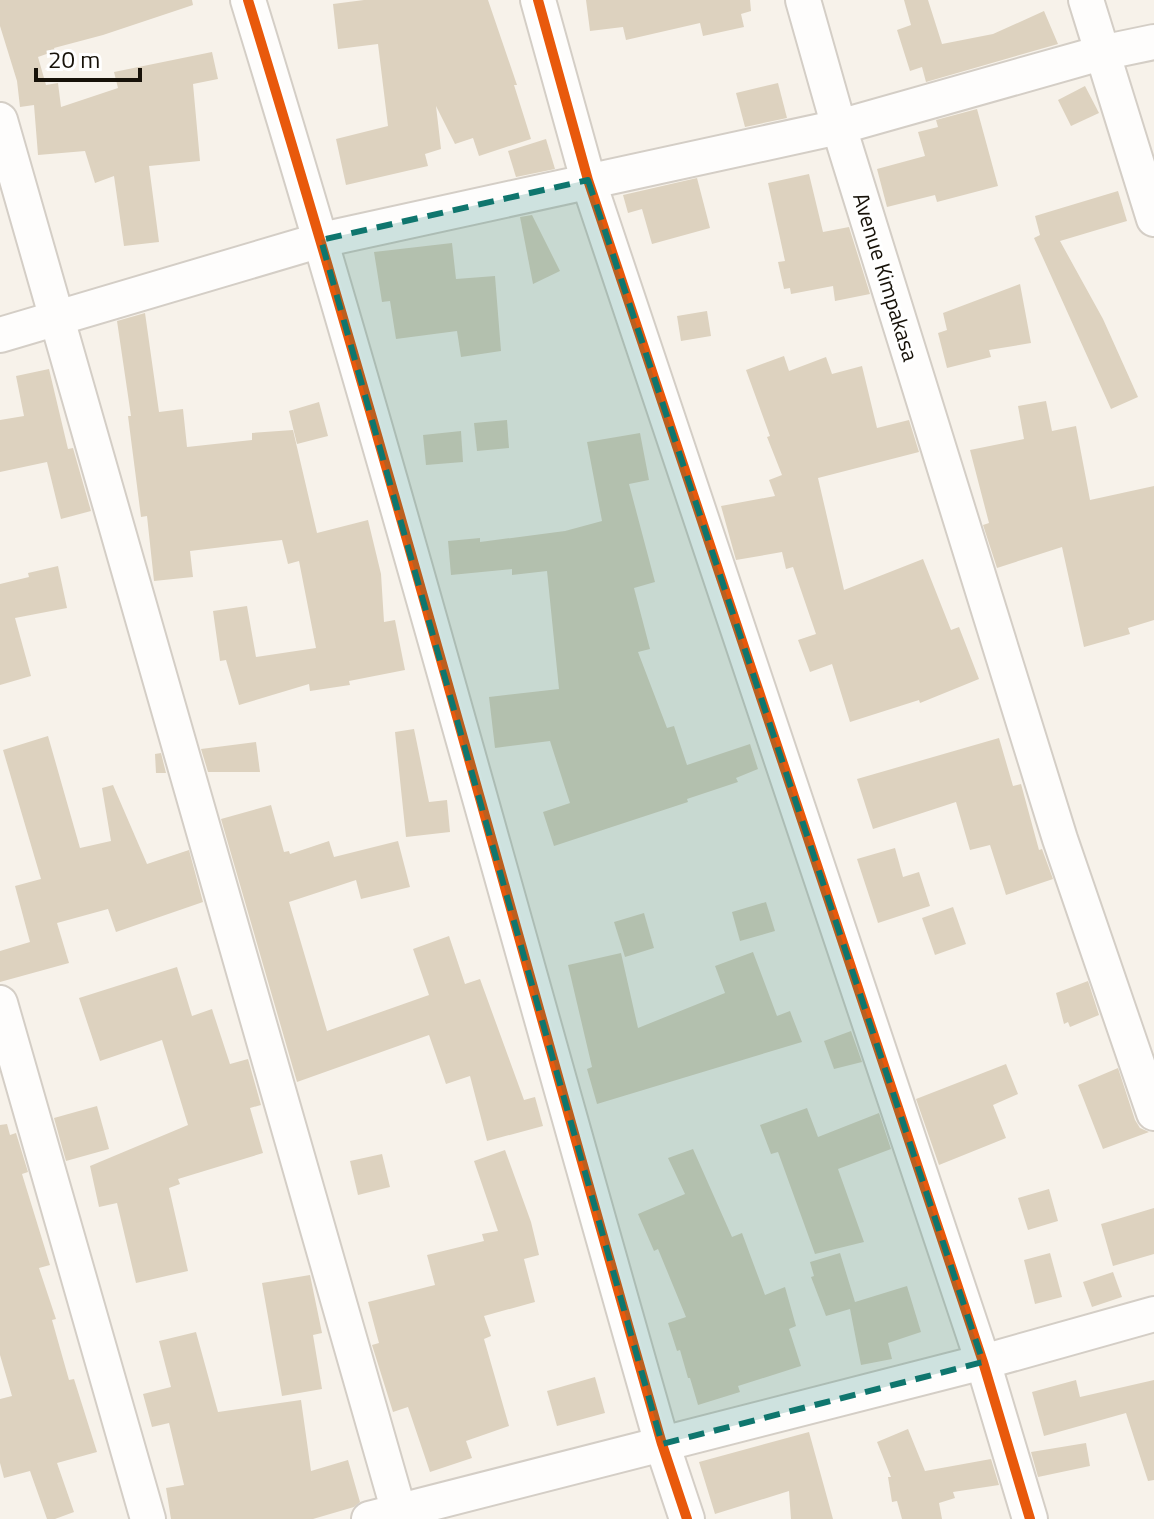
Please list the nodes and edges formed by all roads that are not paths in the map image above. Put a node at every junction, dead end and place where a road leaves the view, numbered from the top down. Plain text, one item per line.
1 (248, 0) edge
2 (538, 0) edge
3 (803, 0) edge
4 (1086, 0) edge
5 (1154, 42) edge
6 (1101, 53) junction
7 (0, 120) edge
8 (839, 127) junction
9 (588, 180) junction
10 (1154, 219) edge
11 (321, 240) junction
12 (55, 318) junction
13 (0, 335) edge
14 (0, 1003) edge
15 (1154, 1113) edge
16 (1154, 1314) edge
17 (983, 1362) junction
18 (662, 1444) junction
19 (390, 1517) edge
20 (148, 1519) edge
21 (687, 1519) edge
22 (1030, 1519) edge

1 - 11 street
2 - 9 street
3 - 8 street, Avenue Kimpakasa
4 - 6 street
5 - 6 street
6 - 8 street
6 - 10 street
7 - 12 street
8 - 9 street
8 - 15 street, Avenue Kimpakasa
9 - 11 street
9 - 17 street
11 - 12 street
11 - 18 street
12 - 13 street
12 - 19 street
14 - 20 street
16 - 17 street
17 - 18 street
17 - 22 street
18 - 19 street
18 - 21 street

